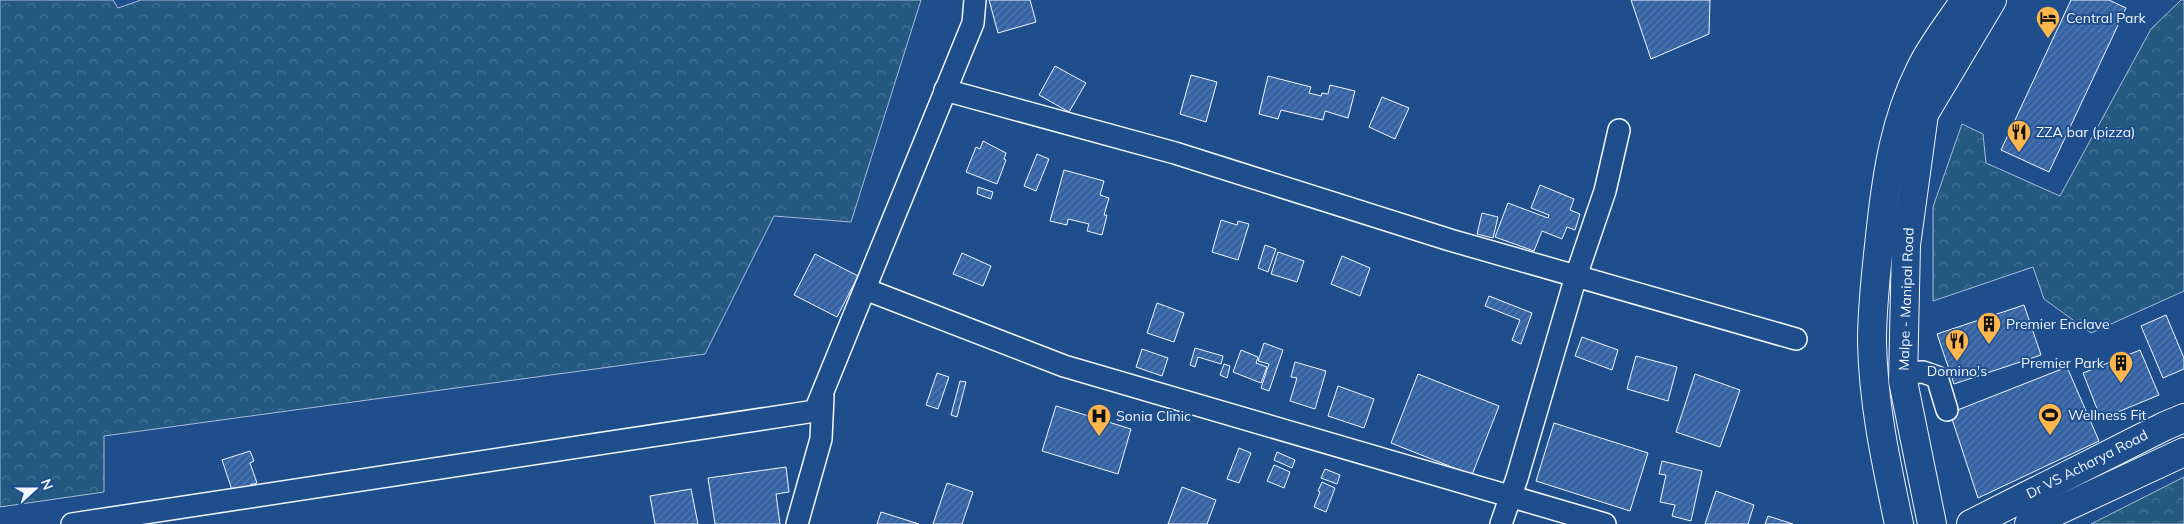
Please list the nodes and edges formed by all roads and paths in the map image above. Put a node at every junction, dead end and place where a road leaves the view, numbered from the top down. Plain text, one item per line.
1 (975, 0) edge
2 (1965, 0) edge
3 (1992, 0) edge
4 (945, 90) junction
5 (1619, 130) dead end
6 (1576, 276) junction
7 (864, 289) junction
8 (1796, 340) dead end
9 (1903, 373) junction
10 (823, 391) junction
11 (1947, 410) dead end
12 (2184, 418) edge
13 (2184, 452) edge
14 (1511, 496) junction
15 (1981, 519) edge
16 (72, 524) edge
17 (797, 524) edge
18 (1501, 524) edge
19 (1605, 524) edge
20 (1899, 524) edge
21 (1932, 524) edge
22 (2029, 524) edge

1 - 4 street
2 - 20 main road, Malpe - Manipal Road
3 - 9 main road, Malpe - Manipal Road
4 - 6 street
4 - 7 street
5 - 6 street
6 - 8 street
6 - 14 street
7 - 10 street
7 - 14 street
9 - 11 street
9 - 21 main road, Malpe - Manipal Road
10 - 16 street
10 - 17 street
12 - 15 main road, Dr VS Acharya Road
13 - 22 main road, Dr VS Acharya Road
14 - 18 street
14 - 19 street

